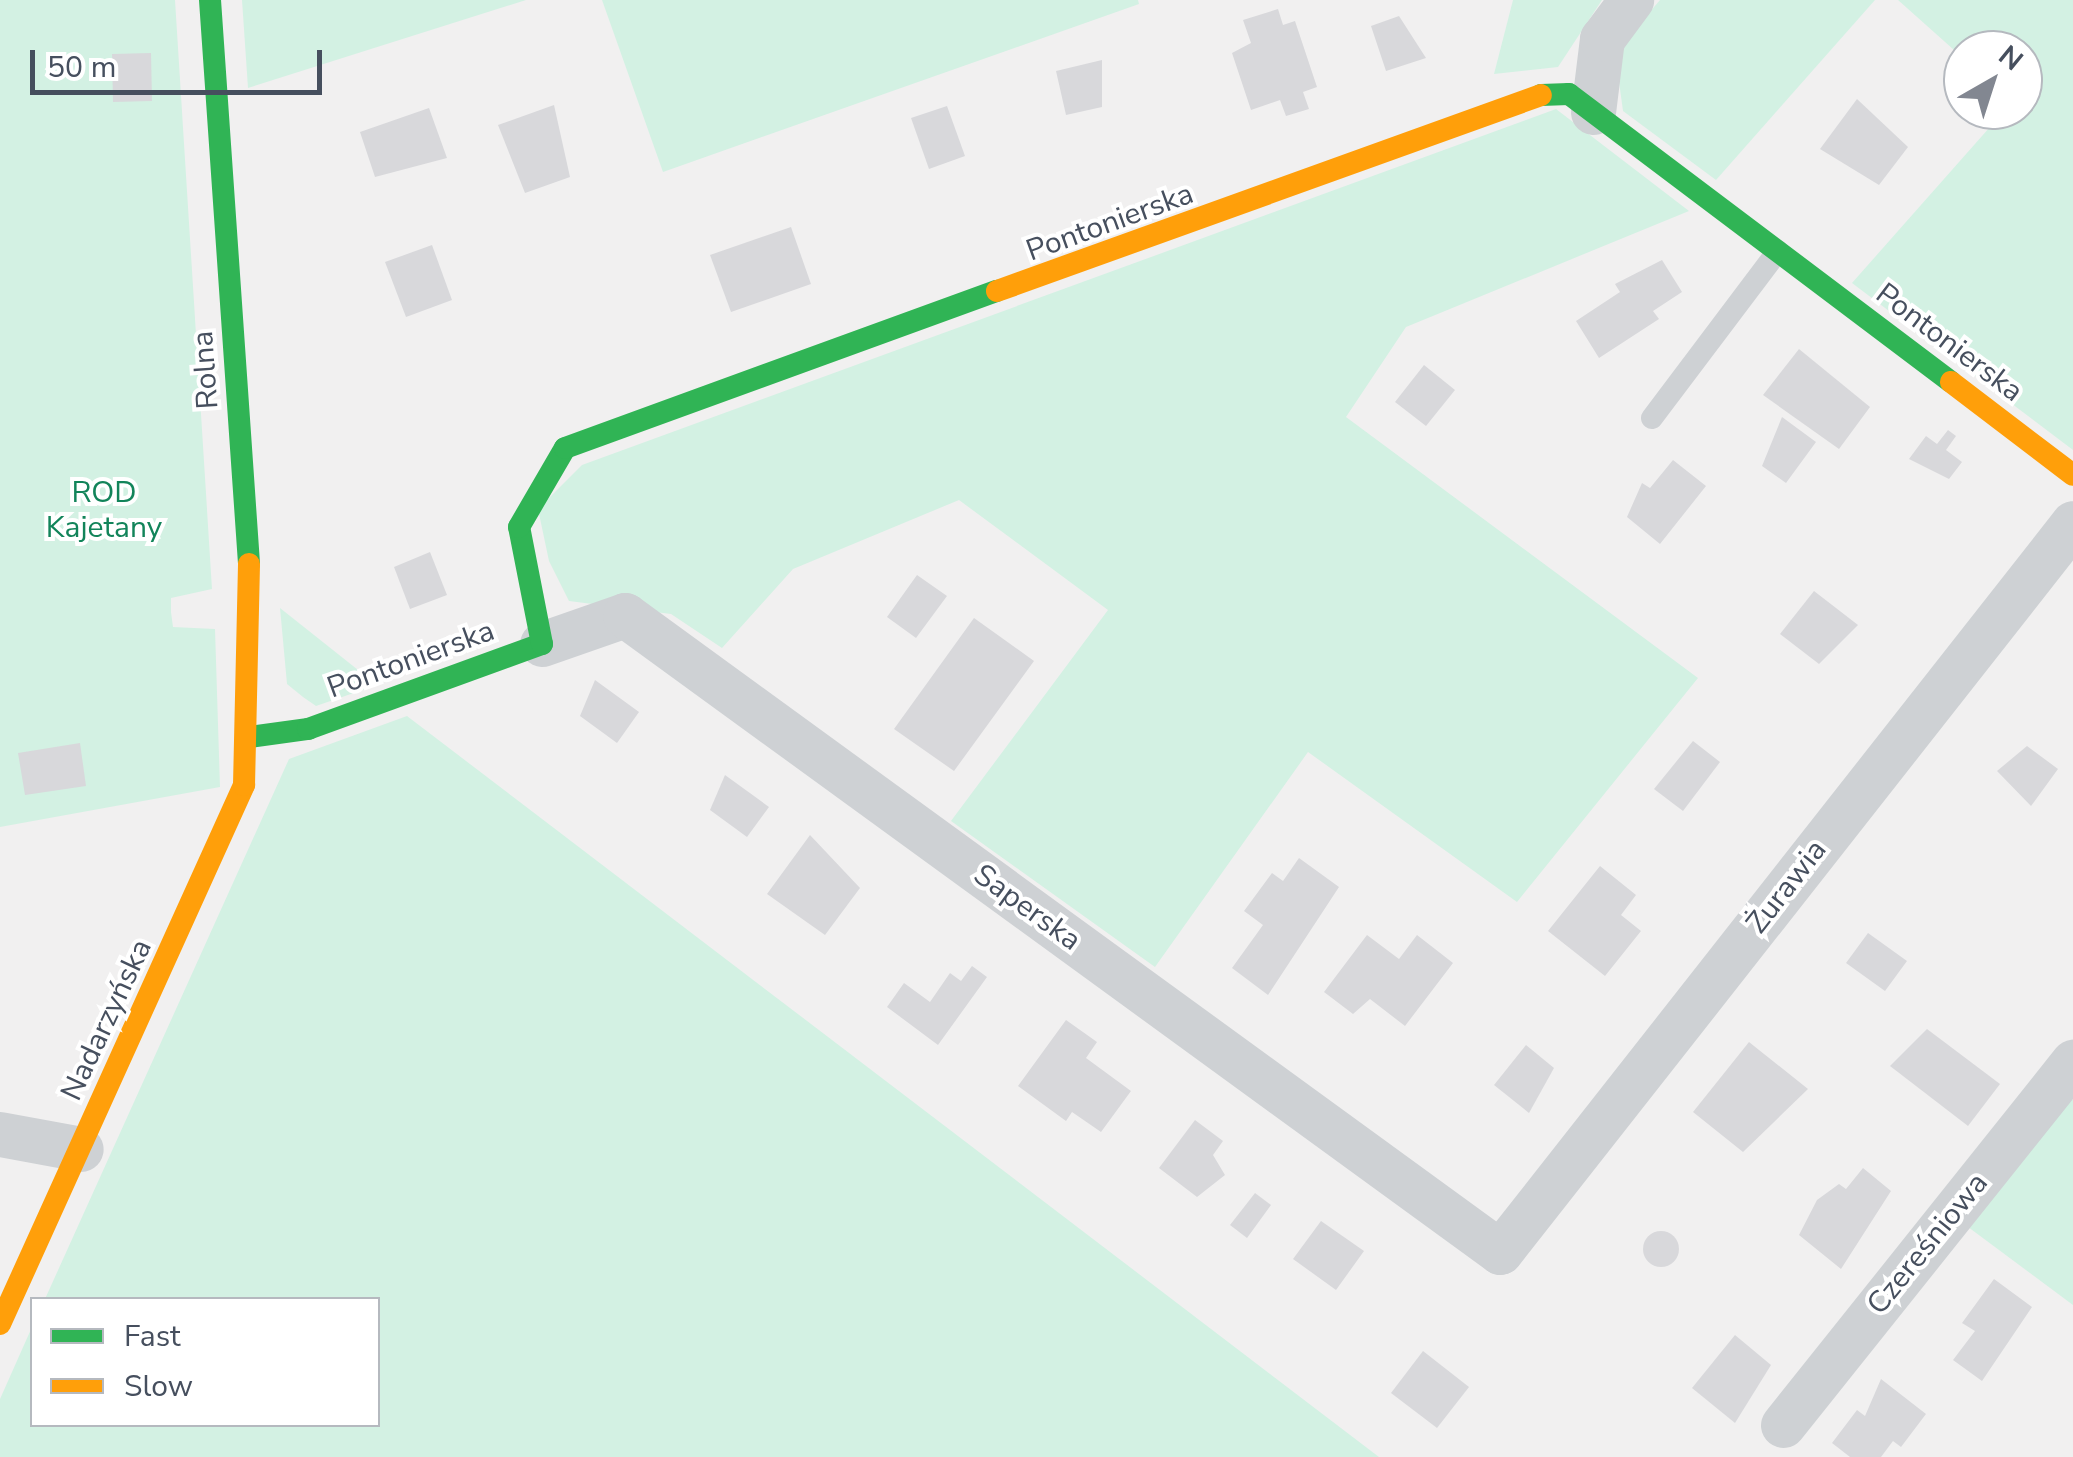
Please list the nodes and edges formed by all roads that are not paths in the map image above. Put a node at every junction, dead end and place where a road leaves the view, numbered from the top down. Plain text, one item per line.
1 (210, 0) edge
2 (1630, 0) edge
3 (1593, 112) junction
4 (1778, 251) junction
5 (1652, 418) dead end
6 (2073, 476) edge
7 (2073, 523) edge
8 (542, 644) junction
9 (250, 736) junction
10 (2073, 1062) edge
11 (0, 1134) edge
12 (80, 1149) junction
13 (1500, 1252) joint
14 (0, 1324) edge
15 (1783, 1425) dead end

1 - 9 street, Rolna
2 - 3 street
3 - 4 street, Pontonierska
3 - 8 street, Pontonierska
4 - 5 lane
4 - 6 street, Pontonierska
7 - 13 street, Żurawia
8 - 9 street, Pontonierska
8 - 13 street, Saperska
9 - 12 street, Nadarzyńska
10 - 15 street, Czereśniowa
11 - 12 street
12 - 14 street, Nadarzyńska

